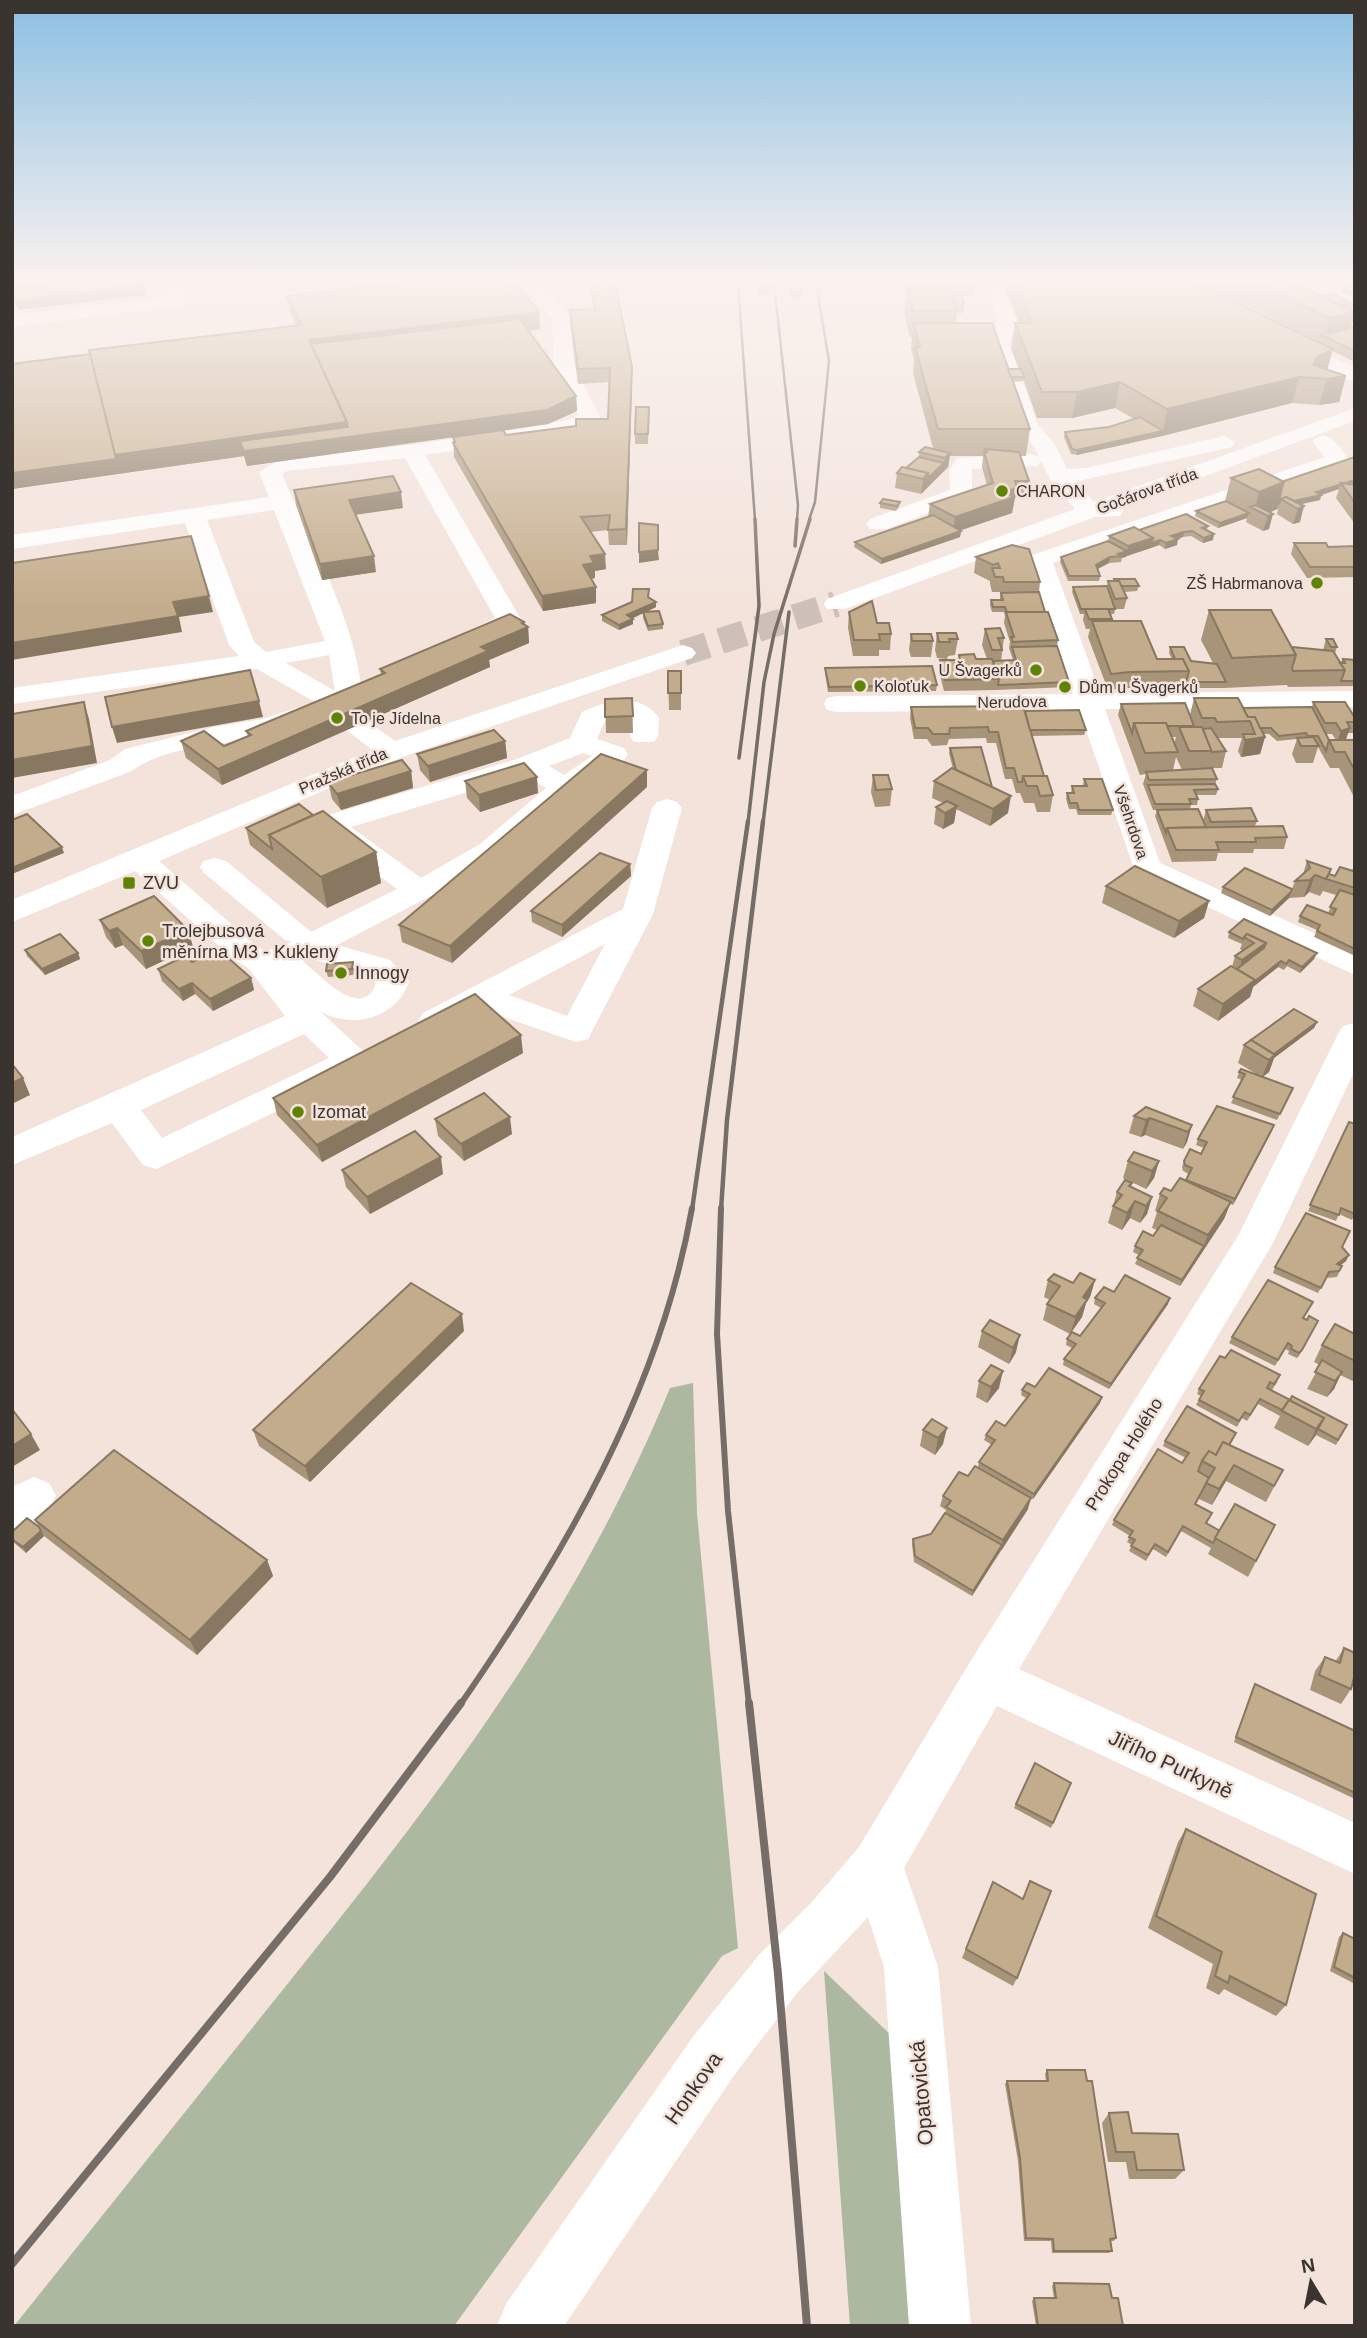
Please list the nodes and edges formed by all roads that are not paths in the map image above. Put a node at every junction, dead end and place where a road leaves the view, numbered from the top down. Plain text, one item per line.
1 (577, 392) edge
2 (1015, 392) edge
3 (1355, 414) edge
4 (1355, 430) edge
5 (1319, 436) junction
6 (412, 451) junction
7 (1346, 458) edge
8 (1058, 473) junction
9 (1170, 483) junction
10 (282, 502) junction
11 (1093, 510) junction
12 (1129, 511) junction
13 (194, 515) junction
14 (878, 524) dead end
15 (12, 542) edge
16 (1040, 560) joint
17 (939, 568) junction
18 (836, 604) tunnel mouth
19 (338, 646) junction
20 (447, 649) edge
21 (683, 653) tunnel mouth
22 (257, 661) junction
23 (374, 683) edge
24 (12, 696) edge
25 (1355, 699) edge
26 (1090, 701) junction
27 (837, 704) dead end
28 (345, 709) junction
29 (643, 736) dead end
30 (582, 743) junction
31 (392, 751) junction
32 (527, 765) junction
33 (565, 787) junction
34 (288, 794) junction
35 (12, 806) edge
36 (667, 807) dead end
37 (328, 824) junction
38 (138, 858) junction
39 (215, 867) dead end
40 (418, 890) junction
41 (248, 894) junction
42 (12, 912) edge
43 (637, 914) junction
44 (202, 916) junction
45 (348, 926) joint
46 (287, 950) junction
47 (1355, 965) edge
48 (483, 998) junction
49 (308, 1019) junction
50 (412, 1032) edge
51 (1355, 1034) edge
52 (119, 1106) junction
53 (12, 1152) edge
54 (987, 1678) junction
55 (1355, 1849) edge
56 (877, 1865) junction
57 (528, 2326) edge
58 (940, 2326) edge

1 - 6 street
2 - 8 street
3 - 5 street, Gočárova třída
4 - 5 street, Gočárova třída
5 - 7 street, Gočárova třída
5 - 8 street
5 - 9 street, Gočárova třída
5 - 12 street, Gočárova třída
6 - 10 street
6 - 20 street
7 - 16 street, Gočárova třída
8 - 9 street
8 - 11 street
8 - 14 street
9 - 11 street, Gočárova třída
10 - 13 street
10 - 19 street
11 - 12 street
11 - 17 street, Gočárova třída
12 - 17 street, Gočárova třída
13 - 15 street
13 - 22 street
16 - 26 street, Všehrdova
17 - 18 street, Gočárova třída
19 - 22 street
19 - 28 street
21 - 31 street, Pražská třída
22 - 24 street
22 - 28 street
23 - 28 street
25 - 26 street, Nerudova
26 - 27 street, Nerudova
26 - 47 street, Všehrdova
28 - 31 street
28 - 35 street
29 - 30 street
30 - 32 street
30 - 33 street
31 - 34 street, Pražská třída
32 - 33 lane
32 - 37 lane
33 - 40 lane
34 - 37 street
34 - 38 street, Pražská třída
36 - 43 street
37 - 40 lane
38 - 42 street, Pražská třída
38 - 44 street
39 - 41 street
40 - 45 lane
41 - 44 street
41 - 46 street
43 - 48 street
43 - 48 lane
44 - 46 street
45 - 46 street
46 - 49 street
48 - 50 street
49 - 52 street
49 - 52 street
51 - 54 street, Prokopa Holého
52 - 53 street
54 - 55 street, Jiřího Purkyně
54 - 56 street, Prokopa Holého
56 - 57 street, Honkova
56 - 58 street, Opatovická

